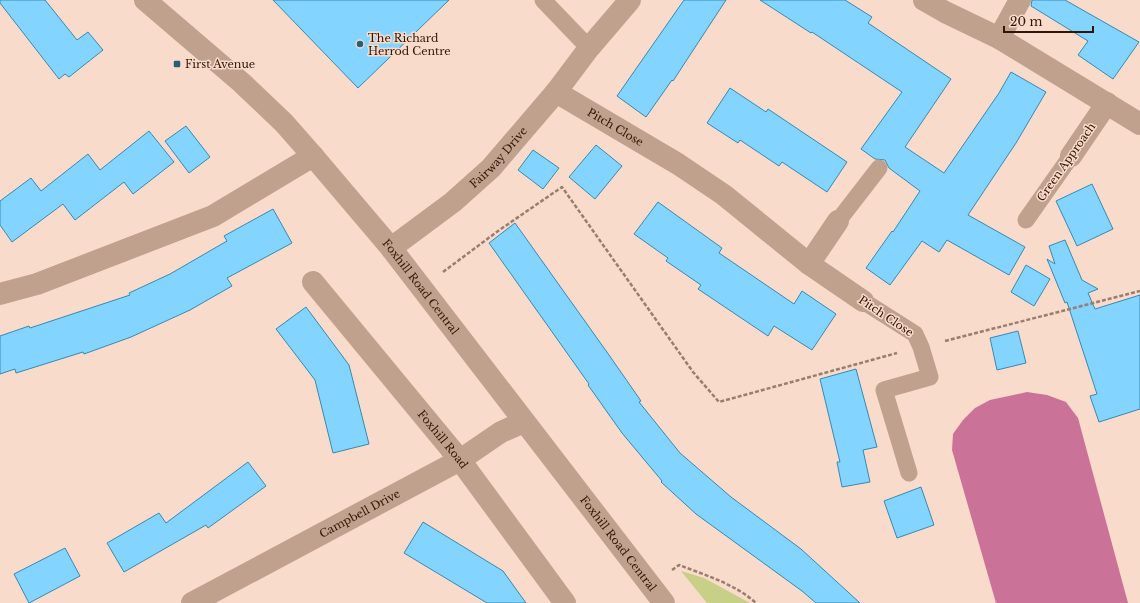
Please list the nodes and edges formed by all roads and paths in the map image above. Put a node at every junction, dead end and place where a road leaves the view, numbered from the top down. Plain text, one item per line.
1 (145, 0) edge
2 (543, 0) edge
3 (630, 0) edge
4 (924, 0) edge
5 (1020, 0) edge
6 (999, 38) junction
7 (588, 48) junction
8 (556, 92) junction
9 (1107, 103) junction
10 (1140, 124) edge
11 (313, 156) junction
12 (1071, 156) joint
13 (879, 168) dead end
14 (1026, 220) dead end
15 (838, 221) joint
16 (391, 248) junction
17 (809, 264) junction
18 (313, 282) dead end
19 (422, 288) junction
20 (1140, 291) edge
21 (0, 294) edge
22 (863, 301) joint
23 (921, 347) junction
24 (524, 422) junction
25 (460, 460) junction
26 (909, 473) dead end
27 (650, 586) junction
28 (192, 603) edge
29 (565, 603) edge
30 (664, 603) edge
31 (756, 603) edge

1 - 11 street, Foxhill Road Central
2 - 7 lane
3 - 7 street, Fairway Drive
4 - 6 street
5 - 6 street
6 - 9 street
7 - 8 street, Fairway Drive
8 - 16 street, Fairway Drive
8 - 17 street, Pitch Close
9 - 10 street
9 - 12 street, Green Approach
11 - 16 street, Foxhill Road Central
11 - 21 street
12 - 14 lane, Green Approach
13 - 15 lane
15 - 17 street
16 - 19 street, Foxhill Road Central
17 - 22 street, Pitch Close
18 - 25 street, Foxhill Road
19 - 23 path
19 - 24 street, Foxhill Road Central
20 - 23 path
22 - 23 lane, Pitch Close
23 - 26 lane, Pitch Close
24 - 25 street, Campbell Drive
24 - 27 street, Foxhill Road Central
25 - 28 street, Campbell Drive
25 - 29 street, Foxhill Road
27 - 30 street, Foxhill Road Central
27 - 31 path

